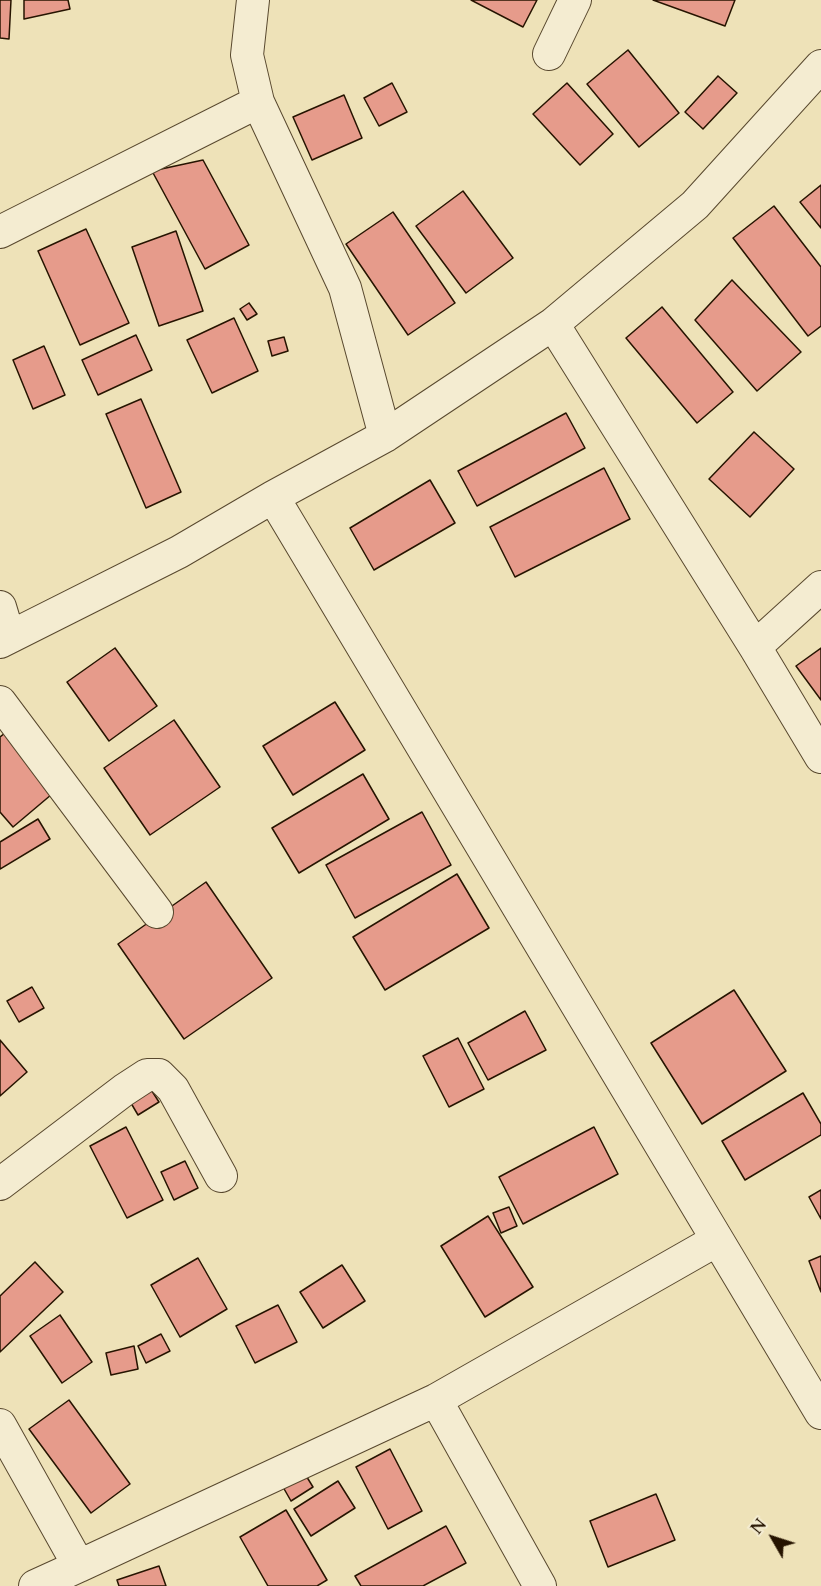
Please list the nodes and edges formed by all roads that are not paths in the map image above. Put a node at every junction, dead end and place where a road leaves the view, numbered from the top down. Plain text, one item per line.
1 (253, 0) edge
2 (575, 0) edge
3 (549, 54) dead end
4 (821, 66) edge
5 (258, 102) junction
6 (0, 232) edge
7 (552, 324) junction
8 (386, 436) junction
9 (273, 497) junction
10 (821, 587) edge
11 (0, 607) edge
12 (4, 640) edge
13 (755, 647) junction
14 (0, 702) edge
15 (821, 758) edge
16 (158, 912) dead end
17 (221, 1176) dead end
18 (0, 1184) edge
19 (717, 1240) junction
20 (436, 1400) junction
21 (821, 1413) edge
22 (0, 1425) edge
23 (79, 1566) junction
24 (35, 1586) edge
25 (540, 1586) edge

1 - 5 street
2 - 3 street
4 - 7 street
5 - 6 street
5 - 8 street
7 - 8 street
7 - 13 street
8 - 9 street
9 - 12 street
9 - 19 street
10 - 13 street
11 - 12 street
13 - 15 street
14 - 16 street
17 - 18 street
19 - 20 street
19 - 21 street
20 - 23 street
20 - 25 street
22 - 23 street
23 - 24 street

